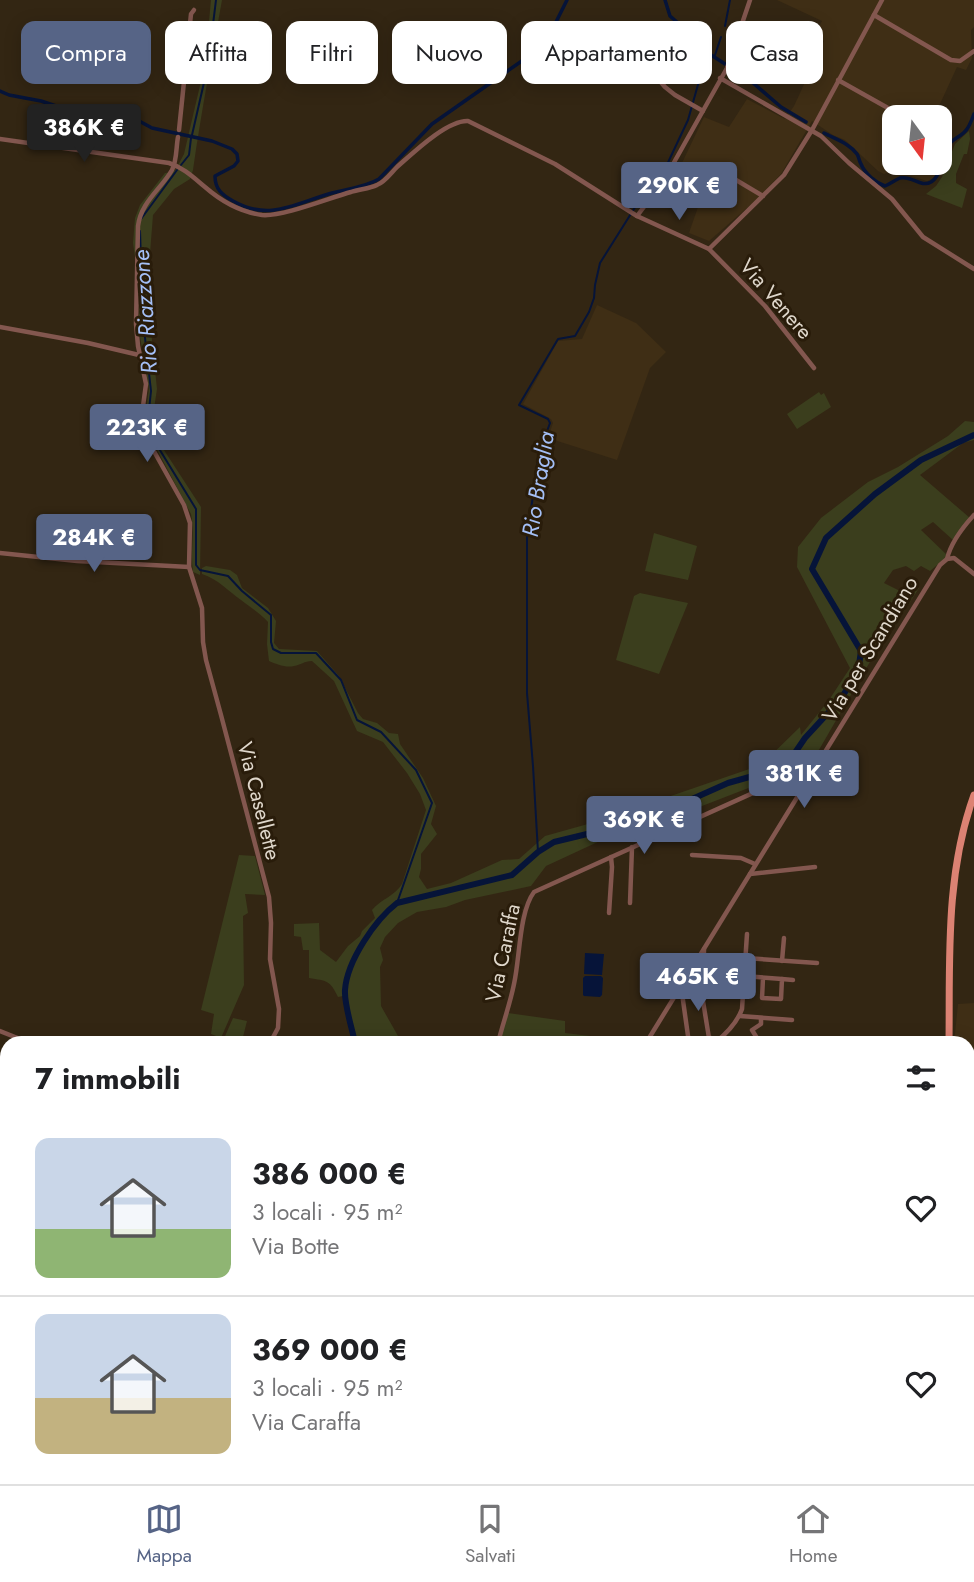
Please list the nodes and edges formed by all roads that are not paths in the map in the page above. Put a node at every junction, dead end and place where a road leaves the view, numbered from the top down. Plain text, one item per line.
1 (750, 0) edge
2 (882, 0) edge
3 (194, 10) dead end
4 (874, 15) junction
5 (743, 21) edge
6 (974, 51) edge
7 (726, 68) edge
8 (720, 78) junction
9 (838, 80) junction
10 (662, 84) edge
11 (883, 105) edge
12 (703, 111) junction
13 (179, 130) dead end
14 (812, 130) junction
15 (178, 137) dead end
16 (0, 139) edge
17 (178, 166) junction
18 (726, 174) dead end
19 (763, 196) junction
20 (634, 214) junction
21 (709, 249) junction
22 (974, 269) edge
23 (0, 327) edge
24 (139, 355) junction
25 (814, 368) dead end
26 (974, 515) edge
27 (0, 553) edge
28 (947, 559) junction
29 (190, 567) junction
30 (974, 574) edge
31 (817, 764) junction
32 (974, 795) edge
33 (632, 847) junction
34 (692, 855) dead end
35 (611, 857) junction
36 (755, 864) junction
37 (815, 867) dead end
38 (749, 874) junction
39 (630, 903) dead end
40 (609, 913) dead end
41 (747, 934) dead end
42 (784, 938) dead end
43 (704, 948) junction
44 (746, 958) junction
45 (782, 961) junction
46 (817, 963) dead end
47 (693, 966) junction
48 (703, 968) junction
49 (744, 976) junction
50 (763, 978) junction
51 (782, 979) junction
52 (793, 980) dead end
53 (681, 986) junction
54 (740, 1016) junction
55 (761, 1018) junction
56 (792, 1020) dead end
57 (274, 1036) edge
58 (500, 1036) edge
59 (650, 1036) edge
60 (689, 1036) edge
61 (709, 1036) edge
62 (724, 1036) edge
63 (756, 1036) edge
64 (949, 1036) edge

1 - 5 street
2 - 4 street
3 - 13 street
4 - 6 street
4 - 9 street
7 - 8 street
8 - 12 street
8 - 14 street
9 - 11 street
9 - 14 street
10 - 12 street
12 - 20 street
14 - 19 street
14 - 22 street
15 - 17 street
16 - 17 street
17 - 20 street, Via Venere
17 - 24 street, Via Casellette
18 - 19 street
19 - 21 street
20 - 21 street, Via Venere
21 - 25 street, Via Venere
23 - 24 street
24 - 29 street, Via Casellette
26 - 28 street, Via per Scandiano
27 - 29 street
28 - 30 street
28 - 31 street, Via per Scandiano
29 - 57 street, Via Casellette
31 - 33 street, Via Caraffa
31 - 36 street, Via per Scandiano
32 - 64 main road
33 - 35 street, Via Caraffa
33 - 39 street
34 - 36 street
35 - 40 street
35 - 58 street, Via Caraffa
36 - 38 street, Via per Scandiano
37 - 38 street
38 - 43 street, Via per Scandiano
41 - 44 street
42 - 45 street
43 - 47 street, Via per Scandiano
43 - 48 street
44 - 45 street
44 - 49 street
45 - 46 street
47 - 48 street
47 - 53 street, Via per Scandiano
48 - 61 street
49 - 50 street
49 - 54 street
50 - 51 street
50 - 51 street
51 - 52 street
53 - 59 street, Via per Scandiano
53 - 60 street
54 - 55 street
54 - 62 street
55 - 56 street
55 - 63 street

